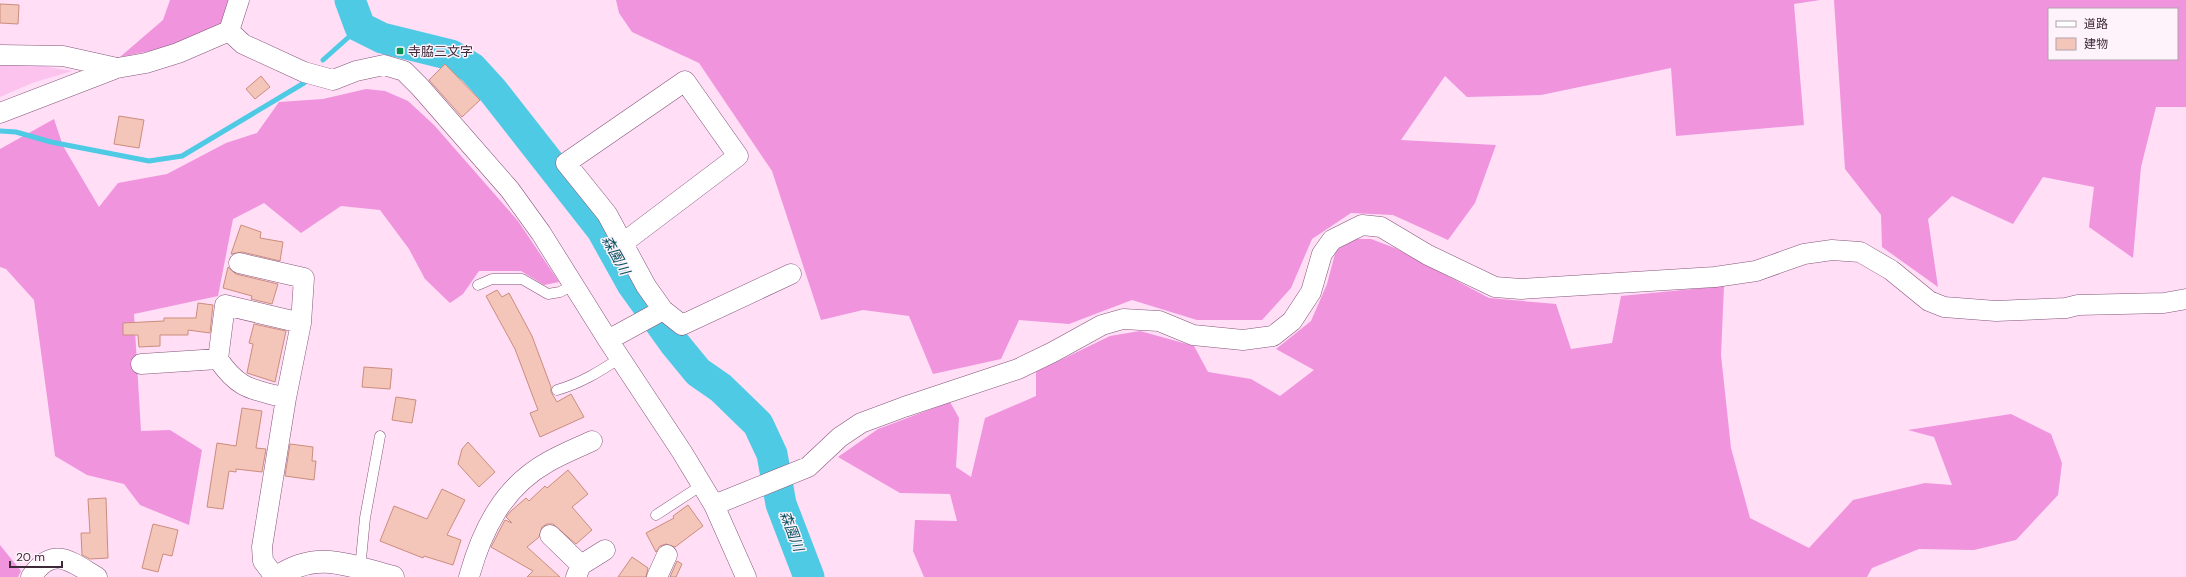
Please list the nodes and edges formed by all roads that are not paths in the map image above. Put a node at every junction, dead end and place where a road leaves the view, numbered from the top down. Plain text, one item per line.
1 (239, 0) edge
2 (229, 31) junction
3 (0, 56) edge
4 (117, 68) junction
5 (0, 113) edge
6 (623, 243) junction
7 (239, 263) dead end
8 (791, 274) dead end
9 (478, 285) dead end
10 (573, 285) junction
11 (2186, 298) edge
12 (663, 310) junction
13 (301, 323) junction
14 (608, 340) junction
15 (620, 358) junction
16 (218, 359) junction
17 (141, 364) dead end
18 (557, 390) dead end
19 (286, 398) junction
20 (380, 436) dead end
21 (592, 441) dead end
22 (702, 485) junction
23 (714, 505) junction
24 (656, 515) dead end
25 (550, 535) dead end
26 (605, 550) dead end
27 (667, 555) dead end
28 (360, 569) junction
29 (578, 571) edge
30 (31, 577) edge
31 (97, 577) edge
32 (276, 577) edge
33 (393, 577) edge
34 (469, 577) edge
35 (657, 577) edge
36 (746, 577) edge

1 - 2 street
2 - 4 street
2 - 10 street
3 - 4 street
4 - 5 street
6 - 6 street
6 - 12 street
7 - 13 street
8 - 12 street
9 - 10 lane
10 - 14 street
11 - 23 street
12 - 14 street
13 - 16 street
13 - 19 street
14 - 15 street
15 - 18 lane
15 - 22 street
16 - 17 street
16 - 19 street
19 - 32 street
20 - 28 lane
21 - 34 street
22 - 23 street
22 - 24 lane
23 - 36 street
25 - 29 street
26 - 29 street
27 - 35 street
28 - 32 street
28 - 33 street
30 - 31 street

